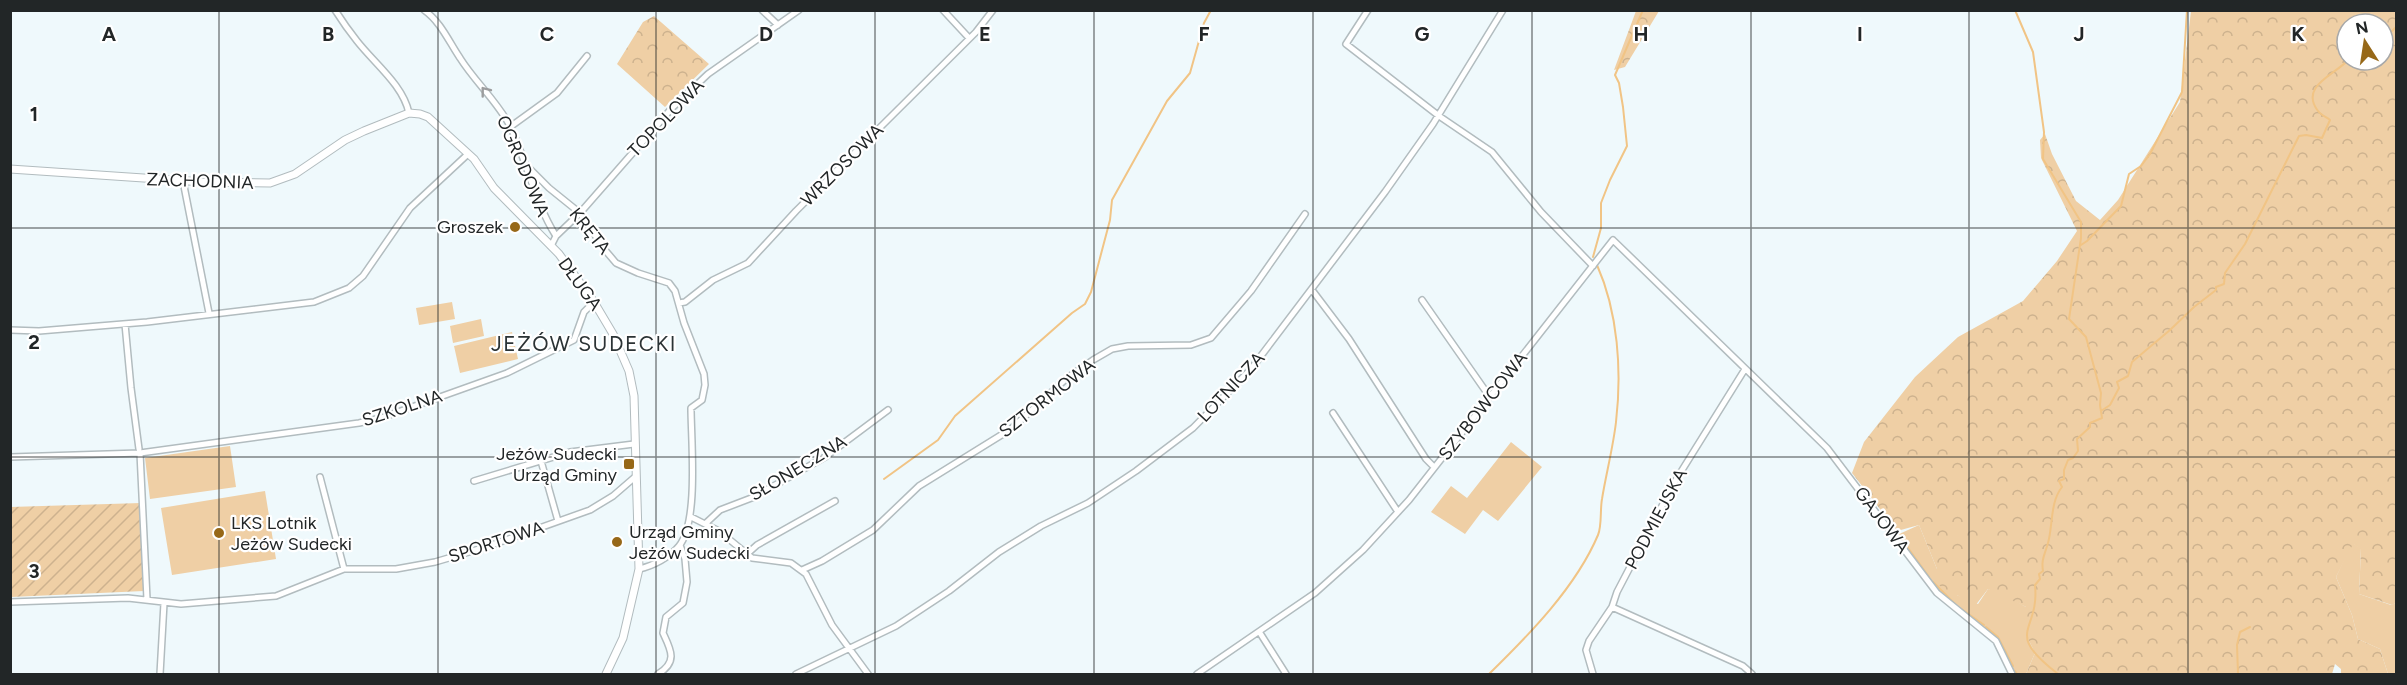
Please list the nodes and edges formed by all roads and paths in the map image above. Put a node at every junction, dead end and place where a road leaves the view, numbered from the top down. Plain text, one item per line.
1 (335, 10) edge
2 (424, 10) edge
3 (762, 10) edge
4 (799, 10) edge
5 (943, 10) edge
6 (993, 10) edge
7 (1368, 10) edge
8 (1503, 10) edge
9 (778, 25) junction
10 (969, 38) junction
11 (587, 57) dead end
12 (410, 113) junction
13 (1439, 116) junction
14 (510, 127) junction
15 (468, 154) junction
16 (526, 166) junction
17 (10, 169) edge
18 (183, 181) junction
19 (580, 213) junction
20 (1305, 214) dead end
21 (556, 236) junction
22 (551, 246) junction
23 (1593, 266) junction
24 (1312, 290) junction
25 (1422, 300) dead end
26 (594, 302) junction
27 (680, 303) junction
28 (209, 313) junction
29 (125, 324) junction
30 (10, 330) edge
31 (1745, 369) junction
32 (1491, 395) junction
33 (888, 410) dead end
34 (1333, 413) dead end
35 (634, 444) junction
36 (140, 451) junction
37 (10, 457) edge
38 (541, 461) junction
39 (1434, 467) junction
40 (320, 477) dead end
41 (635, 477) junction
42 (474, 481) dead end
43 (835, 501) dead end
44 (1398, 512) junction
45 (691, 517) junction
46 (558, 521) junction
47 (706, 523) junction
48 (680, 545) junction
49 (747, 554) junction
50 (344, 569) junction
51 (639, 569) junction
52 (802, 570) junction
53 (147, 599) junction
54 (10, 602) edge
55 (164, 603) junction
56 (1612, 608) junction
57 (1260, 633) junction
58 (849, 649) junction
59 (160, 675) edge
60 (606, 675) edge
61 (658, 675) edge
62 (796, 675) edge
63 (868, 675) edge
64 (1197, 675) edge
65 (1286, 675) edge
66 (1593, 675) edge
67 (1752, 675) edge
68 (2012, 675) edge

1 - 12 street
14 -> 2 street, OGRODOWA
3 - 9 street
4 - 9 street, TOPOLOWA
5 - 10 street
6 - 10 street, WRZOSOWA
7 - 13 street
8 - 13 street, LOTNICZA
9 - 19 street, TOPOLOWA
10 - 27 street, WRZOSOWA
11 - 14 street
12 - 15 street, DŁUGA
12 - 18 street, ZACHODNIA
13 - 23 street
13 - 24 street, LOTNICZA
14 - 16 street, OGRODOWA
15 - 22 street, DŁUGA
15 - 28 street
16 - 19 street, KRĘTA
16 - 21 street, OGRODOWA
17 - 18 street, ZACHODNIA
18 - 28 street
19 - 21 street, TOPOLOWA
19 - 27 street, KRĘTA
20 - 52 street, SZTORMOWA
21 - 22 street, TOPOLOWA
22 - 26 street, DŁUGA
23 - 31 street, SZYBOWCOWA
23 - 32 street, SZYBOWCOWA
24 - 39 street
24 - 58 street, LOTNICZA
25 - 32 street
26 - 35 street, DŁUGA
26 - 36 street, SZKOLNA
27 - 45 street, KRĘTA
28 - 29 street
29 - 30 street
29 - 36 street
31 - 56 street, PODMIEJSKA
31 - 68 street, GAJOWA
32 - 39 street, SZYBOWCOWA
33 - 47 street, SŁONECZNA
34 - 44 street
35 - 38 street
35 - 41 street, DŁUGA
36 - 37 street, SZKOLNA
36 - 53 street
38 - 42 street
38 - 46 street
39 - 44 street, SZYBOWCOWA
40 - 50 street
41 - 46 street, SPORTOWA
41 - 51 street, DŁUGA
43 - 49 street
44 - 57 street, SZYBOWCOWA
45 - 47 street
45 - 48 street
46 - 50 street, SPORTOWA
47 - 49 street
48 - 51 street
48 - 61 street
49 - 52 street
50 - 55 street, SPORTOWA
51 - 60 street, DŁUGA
52 - 58 street
53 - 54 street, SPORTOWA
53 - 55 street, SPORTOWA
55 - 59 street
56 - 66 street, PODMIEJSKA
56 - 67 street
57 - 64 street, SZYBOWCOWA
57 - 65 street
58 - 62 street, LOTNICZA
58 - 63 street

